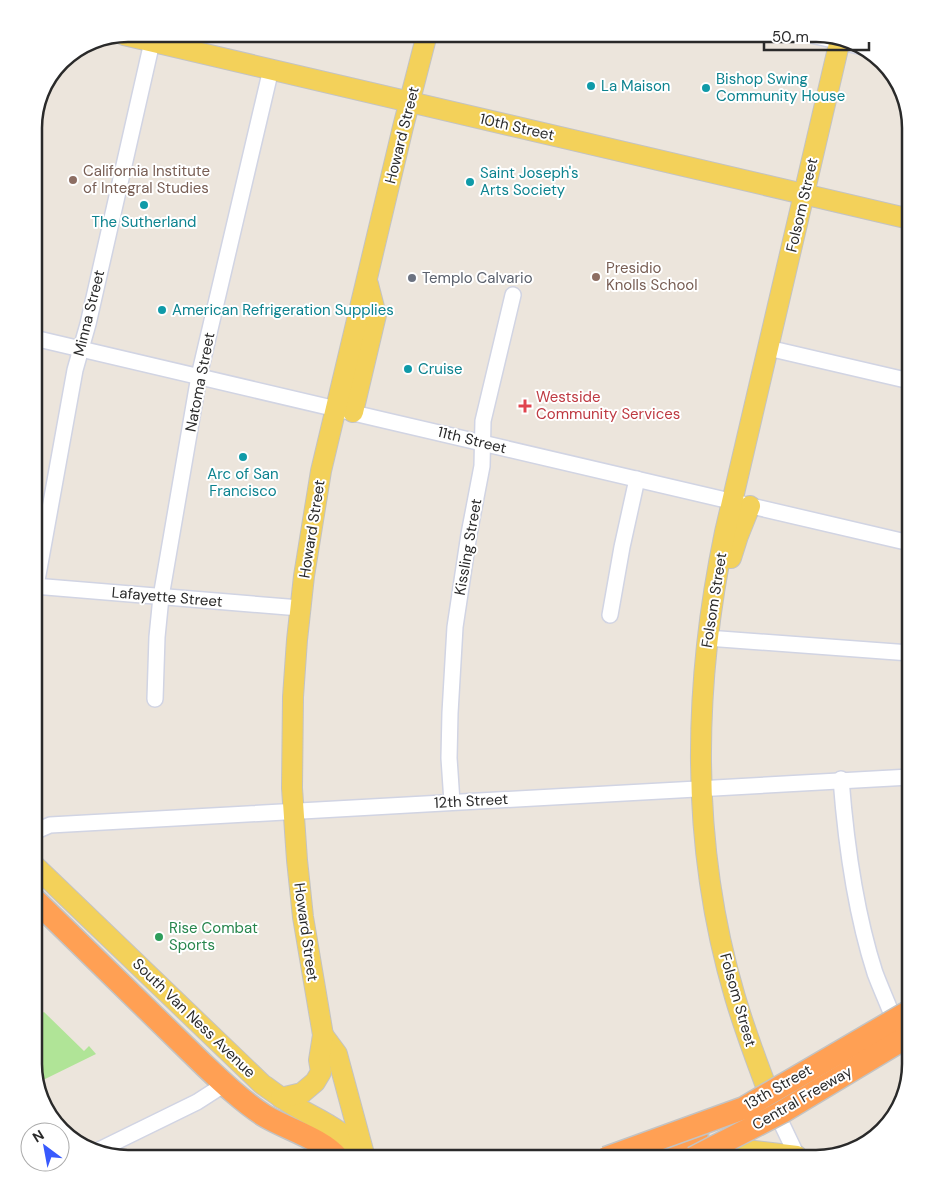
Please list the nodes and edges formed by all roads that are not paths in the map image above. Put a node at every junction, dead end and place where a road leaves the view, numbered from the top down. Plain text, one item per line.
1 (152, 42) joint
2 (426, 42) edge
3 (839, 46) edge
4 (271, 69) junction
5 (410, 102) junction
6 (811, 195) junction
7 (902, 217) edge
8 (513, 295) dead end
9 (43, 340) edge
10 (768, 348) junction
11 (80, 349) junction
12 (199, 376) junction
13 (902, 379) edge
14 (338, 408) junction
15 (483, 443) junction
16 (637, 480) junction
17 (741, 504) junction
18 (902, 541) edge
19 (43, 545) edge
20 (43, 587) edge
21 (162, 597) junction
22 (300, 608) junction
23 (610, 615) dead end
24 (707, 638) junction
25 (902, 652) edge
26 (155, 699) dead end
27 (902, 777) edge
28 (841, 779) junction
29 (702, 788) junction
30 (452, 802) junction
31 (294, 811) junction
32 (42, 828) edge
33 (42, 872) edge
34 (42, 907) edge
35 (902, 1010) edge
36 (902, 1016) edge
37 (902, 1016) edge
38 (166, 1028) junction
39 (323, 1035) junction
40 (902, 1042) edge
41 (902, 1042) edge
42 (220, 1044) junction
43 (202, 1064) junction
44 (245, 1068) junction
45 (225, 1084) junction
46 (769, 1093) junction
47 (281, 1098) junction
48 (744, 1108) junction
49 (778, 1116) junction
50 (106, 1147) edge
51 (329, 1150) edge
52 (358, 1150) edge
53 (362, 1150) edge
54 (628, 1150) edge
55 (660, 1150) edge
56 (660, 1150) edge
57 (711, 1150) edge
58 (712, 1150) edge
59 (792, 1150) edge

1 - 4 main road, 10th Street
1 - 11 street, Minna Street
2 - 5 main road, Howard Street
3 - 6 main road, Folsom Street
4 - 5 main road, 10th Street
4 - 12 street, Natoma Street
5 - 6 main road, 10th Street
5 - 14 main road, Howard Street
6 - 7 main road, 10th Street
6 - 10 main road, Folsom Street
8 - 15 street, Kissling Street
9 - 11 street, 11th Street
10 - 13 street
10 - 17 main road, Folsom Street
11 - 12 street, 11th Street
11 - 19 street, Minna Street
12 - 14 street, 11th Street
12 - 21 street, Natoma Street
14 - 15 street, 11th Street
14 - 22 main road, Howard Street
15 - 16 street, 11th Street
15 - 30 street, Kissling Street
16 - 17 street, 11th Street
16 - 23 street
17 - 18 street, 11th Street
17 - 24 main road, Folsom Street
20 - 21 street, Lafayette Street
21 - 22 street, Lafayette Street
21 - 26 street, Natoma Street
22 - 31 main road, Howard Street
24 - 25 street
24 - 29 main road, Folsom Street
27 - 28 street, 12th Street
28 - 29 street, 12th Street
28 - 35 street
29 - 30 street, 12th Street
29 - 46 main road, Folsom Street
30 - 31 street, 12th Street
31 - 32 street, 12th Street
31 - 39 main road, Howard Street
33 - 42 main road, South Van Ness Avenue
34 - 38 highway, South Van Ness Avenue
36 - 46 main road, 13th Street
37 - 48 highway, Central Freeway, bridge
38 - 42 main road
38 - 43 highway, South Van Ness Avenue
39 - 47 main road, Howard Street
39 - 53 main road, Howard Street
40 - 49 main road, 13th Street
41 - 57 highway, Central Freeway, bridge
42 - 44 main road, South Van Ness Avenue
43 - 44 main road
43 - 45 highway, South Van Ness Avenue
44 - 47 main road, South Van Ness Avenue
45 - 50 street
45 - 51 highway, South Van Ness Avenue
46 - 49 main road, Folsom Street
46 - 55 main road, 13th Street
47 - 52 main road, South Van Ness Avenue
48 - 54 highway, bridge
48 - 56 highway, bridge
49 - 58 main road, 13th Street
49 - 59 street, Folsom Street

